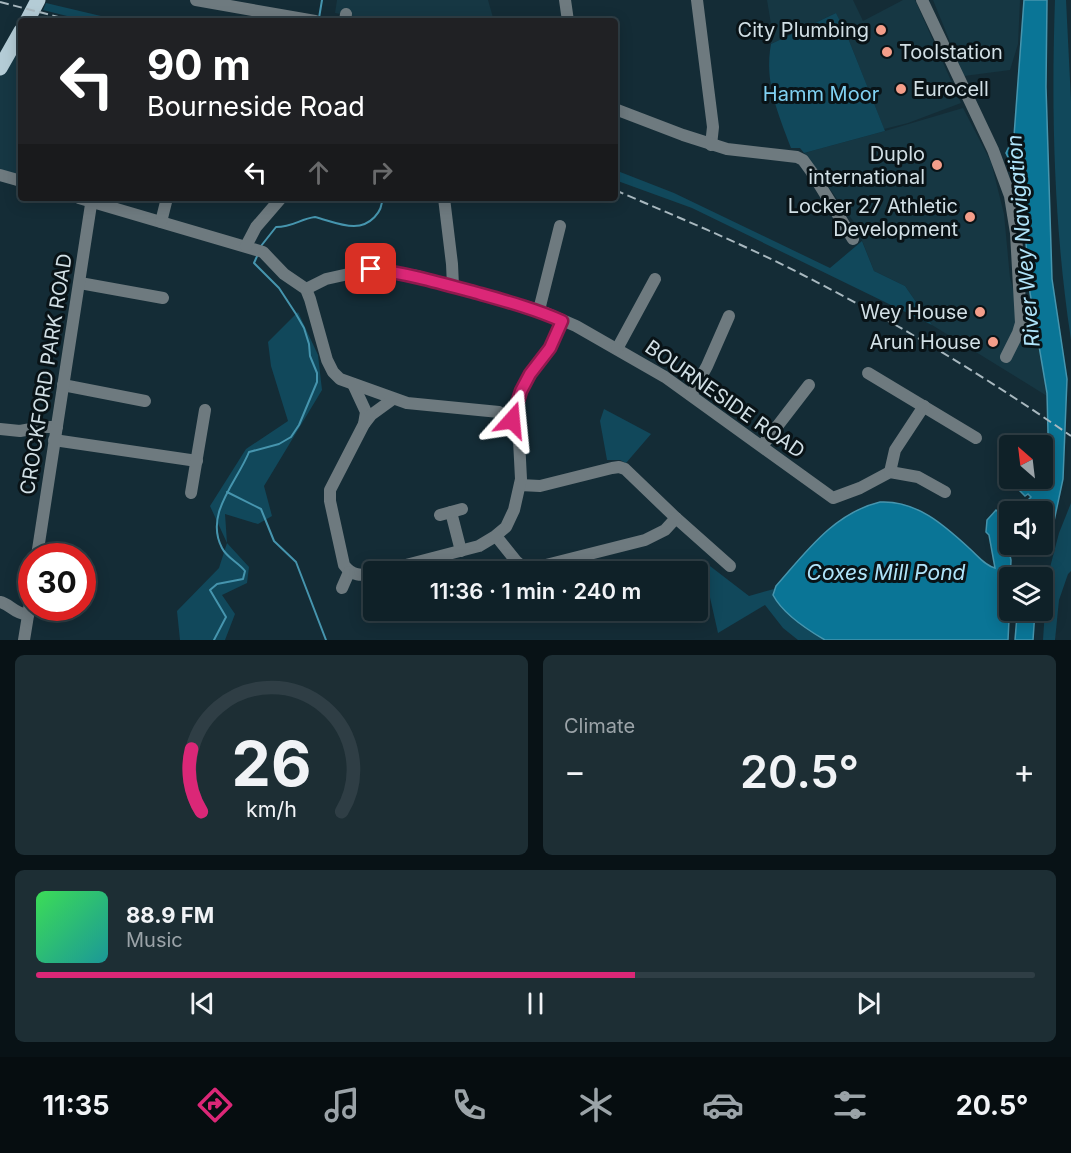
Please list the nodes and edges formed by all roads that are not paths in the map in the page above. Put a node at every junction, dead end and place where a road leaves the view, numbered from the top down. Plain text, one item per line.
1 (39, 0) edge
2 (196, 0) edge
3 (565, 0) edge
4 (697, 0) edge
5 (922, 0) edge
6 (29, 18) edge
7 (296, 18) edge
8 (568, 18) edge
9 (18, 36) edge
10 (1, 64) edge
11 (618, 111) edge
12 (711, 145) junction
13 (0, 175) edge
14 (18, 180) edge
15 (92, 201) edge
16 (95, 201) edge
17 (166, 201) edge
18 (276, 201) edge
19 (444, 201) edge
20 (161, 222) junction
21 (560, 226) dead end
22 (853, 239) dead end
23 (255, 249) junction
24 (655, 279) dead end
25 (80, 283) junction
26 (453, 286) junction
27 (306, 288) junction
28 (162, 298) dead end
29 (538, 310) junction
30 (729, 316) dead end
31 (562, 321) junction
32 (617, 349) junction
33 (1006, 357) dead end
34 (869, 372) dead end
35 (354, 384) junction
36 (63, 385) junction
37 (809, 385) dead end
38 (691, 395) junction
39 (139, 396) dead end
40 (393, 399) junction
41 (924, 406) junction
42 (205, 410) dead end
43 (512, 420) junction
44 (364, 424) junction
45 (57, 428) junction
46 (0, 429) edge
47 (971, 432) dead end
48 (54, 441) junction
49 (762, 446) junction
50 (196, 460) junction
51 (890, 472) junction
52 (520, 485) junction
53 (945, 492) dead end
54 (191, 493) dead end
55 (451, 512) dead end
56 (676, 518) junction
57 (496, 536) junction
58 (39, 543) edge
59 (460, 551) junction
60 (421, 561) edge
61 (730, 566) dead end
62 (349, 572) junction
63 (363, 574) edge
64 (342, 588) dead end
65 (0, 602) edge
66 (18, 613) edge
67 (27, 621) edge
68 (24, 640) edge

1 - 6 main road
2 - 7 street
3 - 8 street
4 - 12 street
5 - 33 street
9 - 10 main road
11 - 12 street
12 - 22 street
13 - 14 street
15 - 25 street, CROCKFORD PARK ROAD
16 - 20 street
17 - 20 street
18 - 23 street
19 - 26 street
20 - 23 street
21 - 29 street
23 - 27 street
24 - 32 street
25 - 28 street
25 - 36 street, CROCKFORD PARK ROAD
26 - 27 street, BOURNESIDE ROAD
26 - 29 street, BOURNESIDE ROAD
27 - 35 street
29 - 31 street, BOURNESIDE ROAD
30 - 38 street
31 - 32 street, BOURNESIDE ROAD
31 - 43 street
32 - 38 street, BOURNESIDE ROAD
34 - 41 street
35 - 40 street
35 - 44 street
36 - 39 street
36 - 45 street, CROCKFORD PARK ROAD
37 - 49 street
38 - 49 street, BOURNESIDE ROAD
40 - 43 street
40 - 44 street
41 - 47 street
41 - 51 street
42 - 50 street
43 - 52 street
44 - 62 street
45 - 46 street
45 - 48 street, CROCKFORD PARK ROAD
48 - 50 street
48 - 58 street, CROCKFORD PARK ROAD
49 - 51 street, BOURNESIDE ROAD
50 - 54 street
51 - 53 street
52 - 56 street
52 - 57 street
55 - 59 street
56 - 57 street
56 - 61 street
57 - 59 street
59 - 60 street
62 - 63 street
62 - 64 street
65 - 66 street
67 - 68 street

